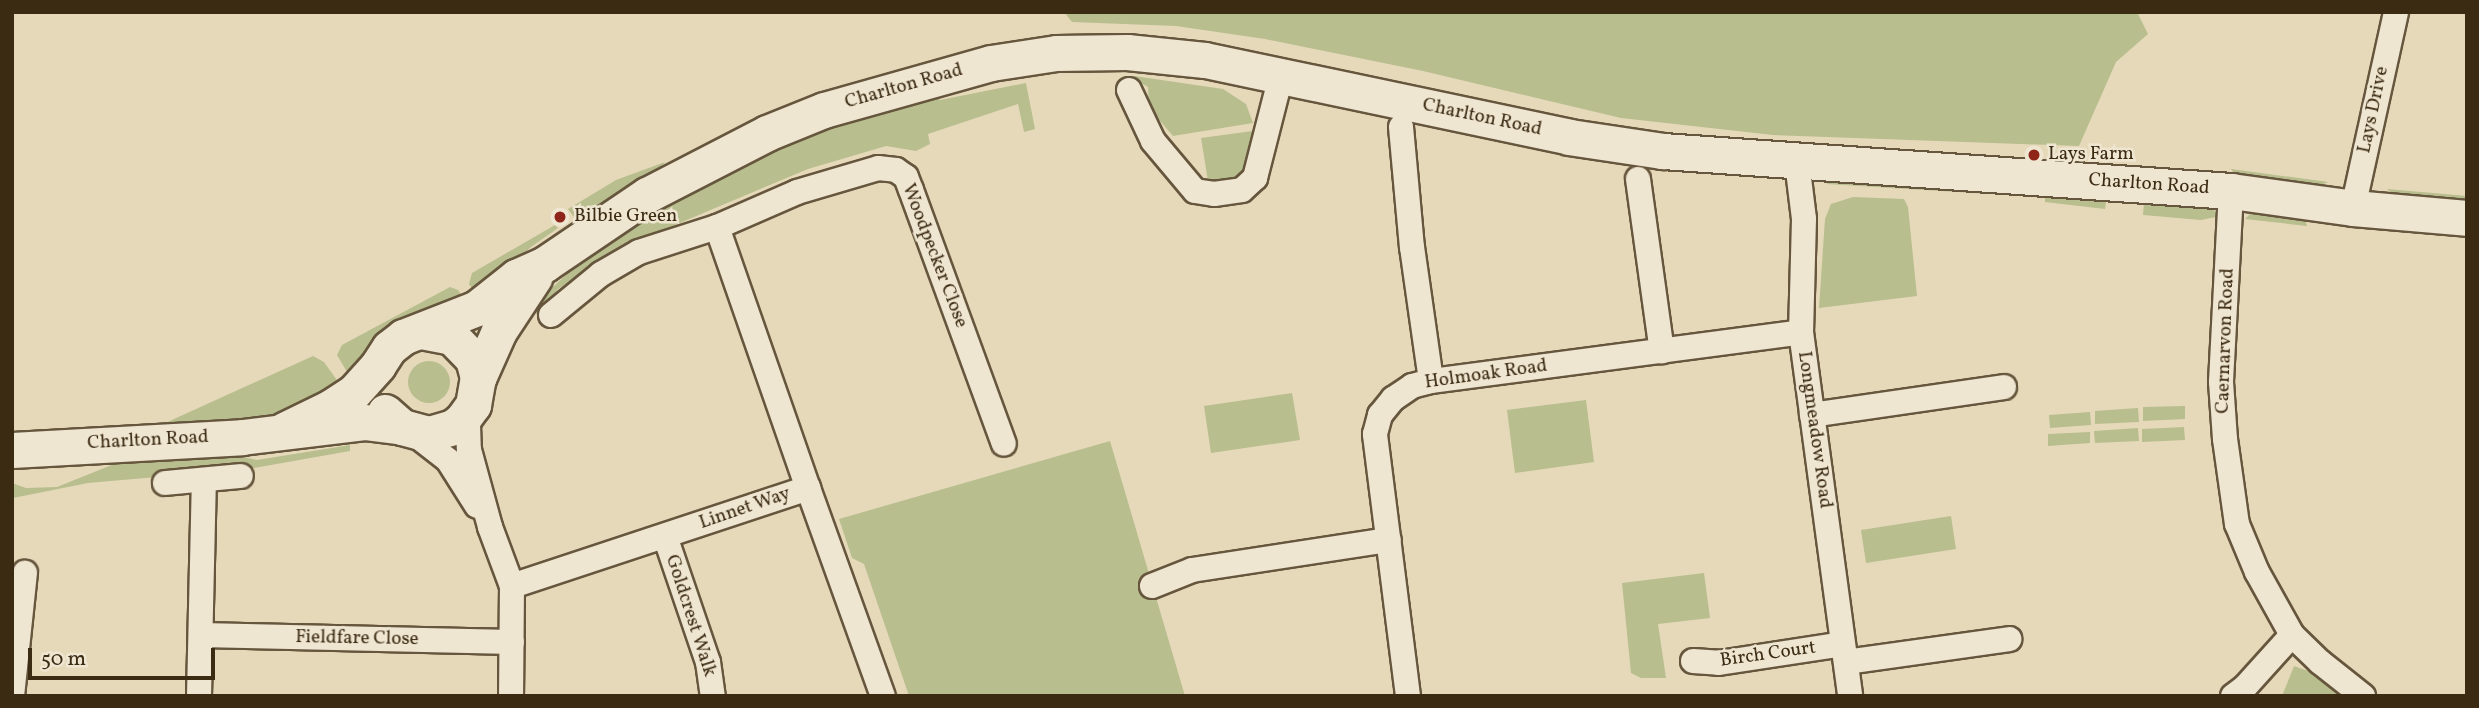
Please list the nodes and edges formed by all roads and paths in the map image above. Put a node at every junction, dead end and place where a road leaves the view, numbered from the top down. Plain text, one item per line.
1 (2396, 12) edge
2 (1282, 76) junction
3 (1129, 90) dead end
4 (1401, 127) dead end
5 (1797, 162) junction
6 (1638, 179) dead end
7 (2231, 191) junction
8 (2353, 208) junction
9 (2467, 218) edge
10 (718, 227) junction
11 (545, 264) junction
12 (551, 316) dead end
13 (421, 331) junction
14 (1801, 332) junction
15 (1662, 351) junction
16 (378, 365) junction
17 (1431, 381) junction
18 (2004, 387) dead end
19 (476, 392) junction
20 (1812, 415) junction
21 (407, 429) junction
22 (284, 430) junction
23 (1004, 444) dead end
24 (12, 450) edge
25 (241, 476) dead end
26 (204, 480) junction
27 (165, 483) dead end
28 (808, 488) junction
29 (490, 527) junction
30 (665, 536) junction
31 (1389, 540) junction
32 (25, 573) dead end
33 (512, 586) junction
34 (1152, 586) dead end
35 (202, 635) junction
36 (2292, 635) junction
37 (2010, 639) dead end
38 (512, 642) junction
39 (1845, 653) junction
40 (1693, 661) dead end
41 (12, 696) edge
42 (199, 696) edge
43 (511, 696) edge
44 (713, 696) edge
45 (883, 696) edge
46 (1409, 696) edge
47 (1850, 696) edge
48 (2233, 696) edge
49 (2364, 696) edge

1 - 8 street, Lays Drive
2 - 3 street
2 - 5 street, Charlton Road
2 - 11 street, Charlton Road
4 - 17 street
5 - 7 street, Charlton Road
5 - 14 street, Longmeadow Road
6 - 15 street
7 - 8 street, Charlton Road
7 - 36 street, Caernarvon Road
8 - 9 street, Charlton Road
10 - 12 street, Woodpecker Close
10 - 23 street, Woodpecker Close
10 - 28 street
11 - 13 street, Charlton Road
11 - 19 street, Charlton Road
13 - 16 street, Charlton Road
13 - 19 street
14 - 15 street, Holmoak Road
14 - 20 street, Longmeadow Road
15 - 17 street, Holmoak Road
16 - 21 street
16 - 22 street, Charlton Road
17 - 31 street, Holmoak Road
18 - 20 street
19 - 21 street, Charlton Road
19 - 29 street
20 - 39 street, Longmeadow Road
21 - 22 street, Charlton Road
21 - 29 street
22 - 24 street, Charlton Road
25 - 26 street
26 - 27 street
26 - 35 street
28 - 30 street, Linnet Way
28 - 45 street, Linnet Way
29 - 33 street
30 - 33 street, Linnet Way
30 - 44 street, Goldcrest Walk
31 - 34 street
31 - 46 street, Holmoak Road
32 - 41 street
33 - 38 street
35 - 38 street, Fieldfare Close
35 - 42 street
36 - 48 street
36 - 49 street, Caernarvon Road
37 - 39 street, Birch Court
38 - 43 street
39 - 40 street, Birch Court
39 - 47 street, Longmeadow Road

